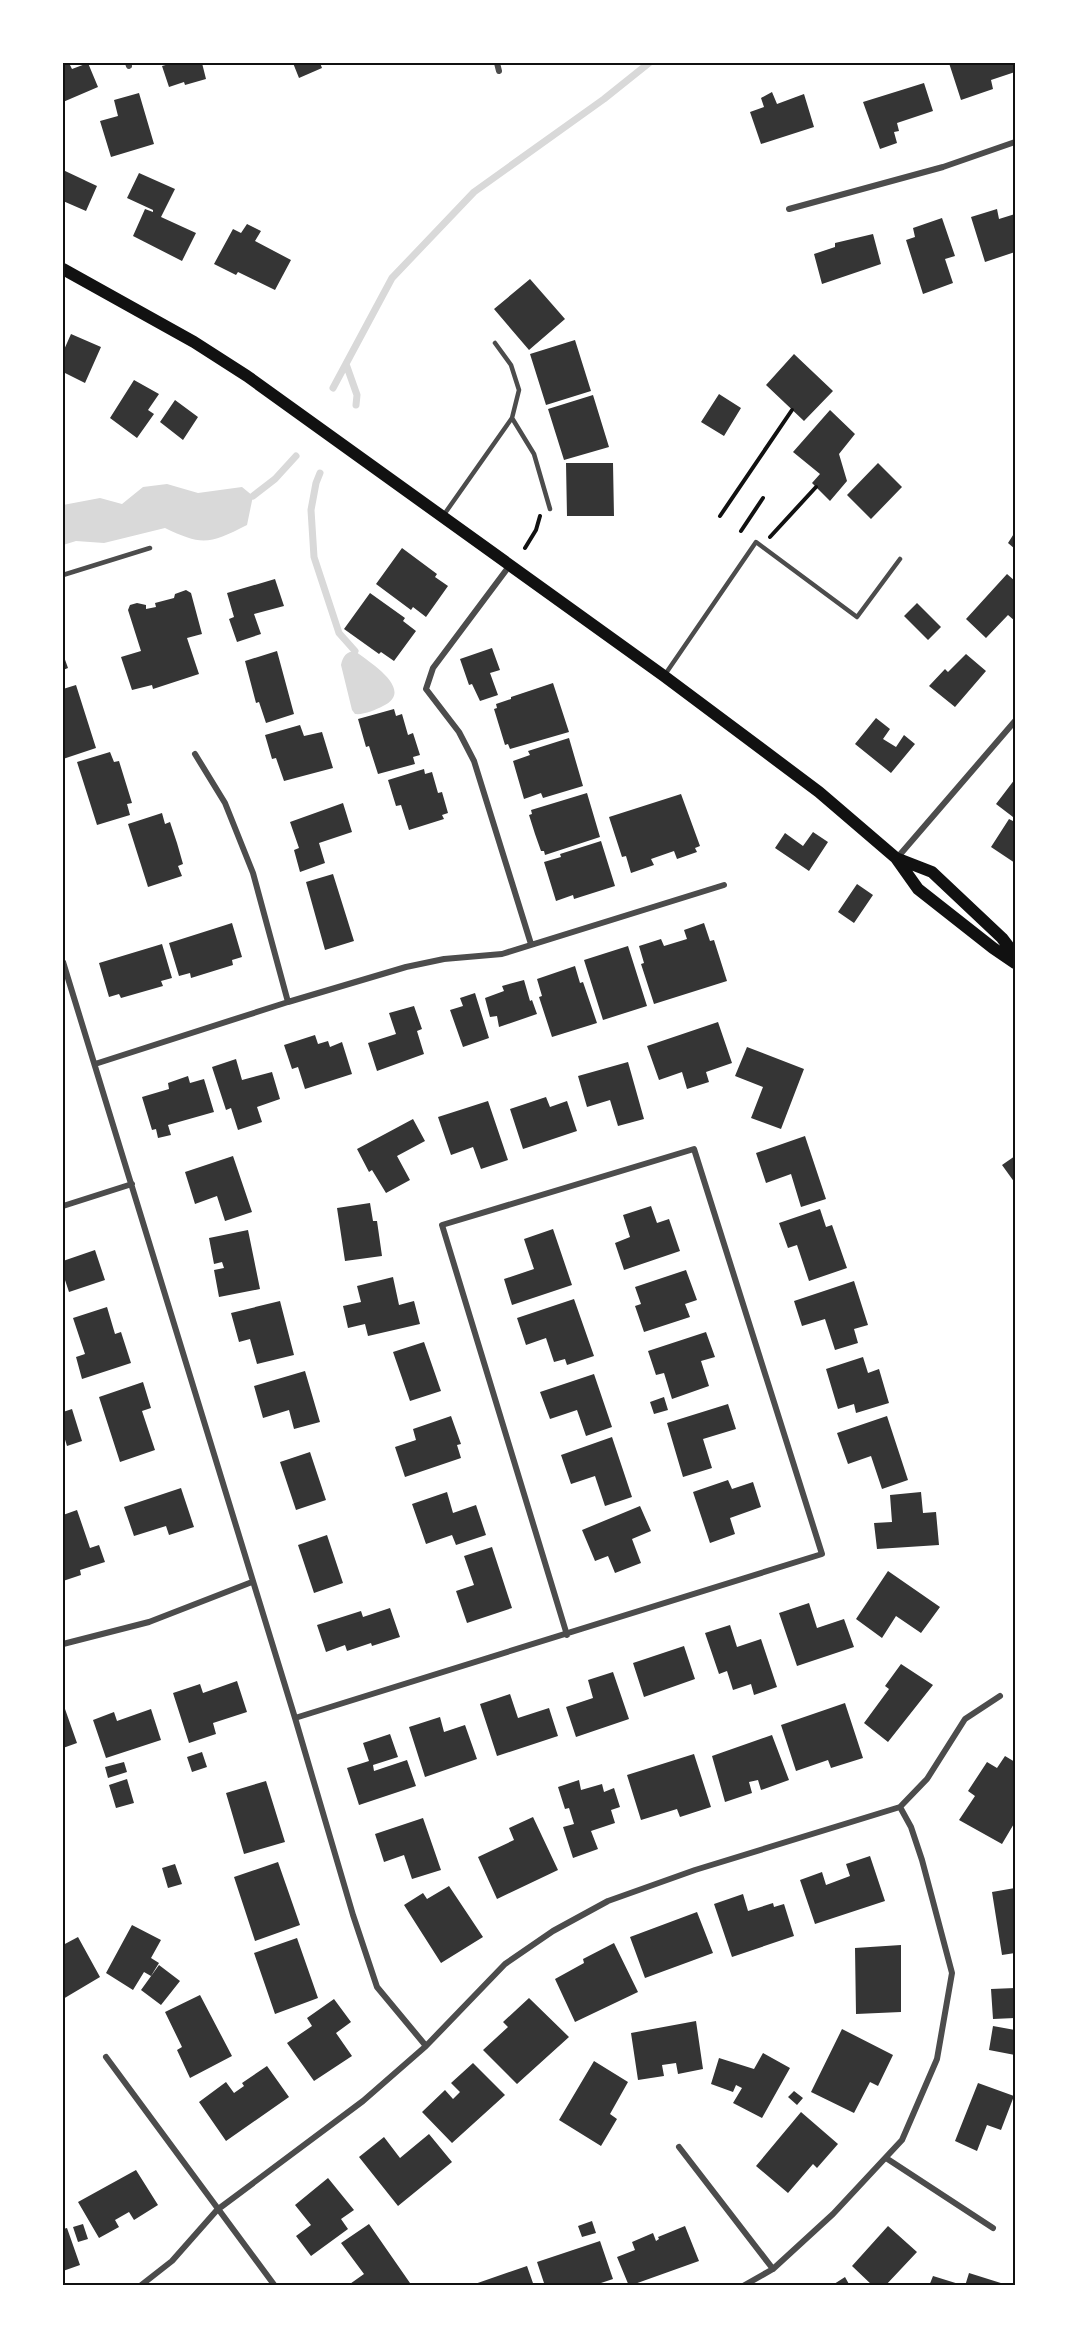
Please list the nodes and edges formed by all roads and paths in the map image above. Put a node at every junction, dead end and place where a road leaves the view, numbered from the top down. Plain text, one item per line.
1 (497, 63) edge
2 (499, 70) dead end
3 (1015, 142) edge
4 (789, 209) dead end
5 (63, 269) edge
6 (495, 343) dead end
7 (792, 410) dead end
8 (512, 418) junction
9 (816, 487) dead end
10 (763, 498) dead end
11 (549, 509) dead end
12 (541, 514) dead end
13 (443, 516) junction
14 (720, 516) dead end
15 (741, 531) dead end
16 (761, 546) junction
17 (150, 548) dead end
18 (525, 548) dead end
19 (900, 559) dead end
20 (510, 565) junction
21 (63, 575) edge
22 (664, 676) junction
23 (1015, 721) edge
24 (195, 754) dead end
25 (896, 858) junction
26 (724, 885) dead end
27 (531, 944) junction
28 (1015, 955) edge
29 (63, 962) edge
30 (1015, 963) edge
31 (288, 1002) junction
32 (95, 1064) junction
33 (132, 1184) junction
34 (63, 1206) edge
35 (252, 1582) junction
36 (567, 1635) junction
37 (63, 1644) edge
38 (1000, 1696) dead end
39 (295, 1718) junction
40 (900, 1807) junction
41 (426, 2046) junction
42 (106, 2056) dead end
43 (680, 2147) dead end
44 (886, 2158) junction
45 (217, 2210) junction
46 (993, 2228) dead end
47 (773, 2269) junction
48 (140, 2286) edge
49 (275, 2286) edge
50 (743, 2286) edge

1 - 2 street
3 - 4 street
5 - 13 main road
6 - 8 lane
7 - 14 path
8 - 11 lane
8 - 13 lane
9 - 16 path
10 - 15 path
12 - 18 path
13 - 20 main road
16 - 19 lane
16 - 22 lane
17 - 21 lane
20 - 22 main road
20 - 27 street
22 - 25 main road
23 - 25 street
24 - 31 street
25 - 28 main road
25 - 30 main road
26 - 27 street
27 - 31 street
29 - 32 street
31 - 32 street
32 - 33 street
33 - 34 street
33 - 35 street
35 - 37 street
35 - 39 street
36 - 36 street
36 - 39 street
38 - 40 street
39 - 41 street
40 - 41 street
40 - 44 street
41 - 45 street
42 - 45 street
43 - 47 street
44 - 46 street
44 - 47 street
45 - 48 street
45 - 49 street
47 - 50 street

